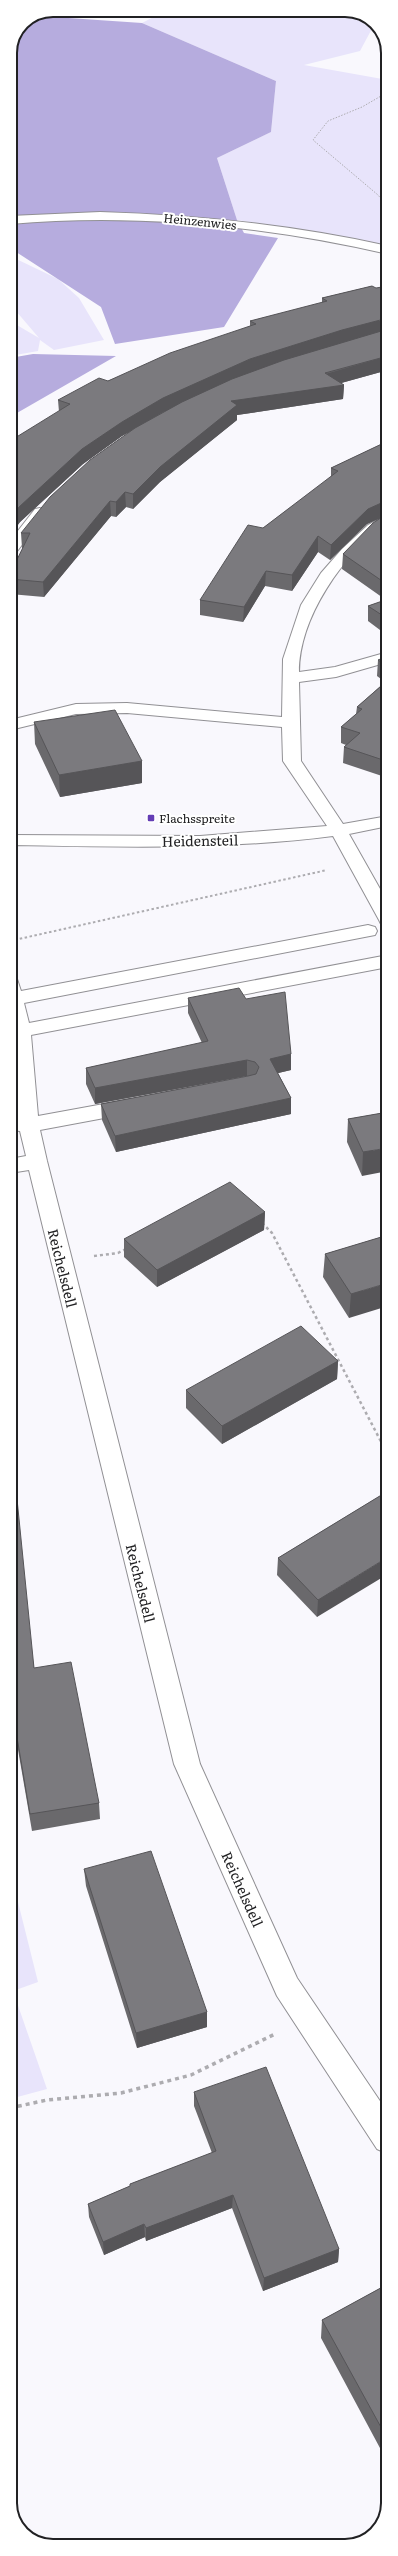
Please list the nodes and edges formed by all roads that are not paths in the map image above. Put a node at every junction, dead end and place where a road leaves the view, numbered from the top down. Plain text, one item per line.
1 (17, 220) edge
2 (381, 248) edge
3 (47, 505) edge
4 (381, 523) edge
5 (17, 541) edge
6 (381, 659) edge
7 (290, 678) junction
8 (17, 723) edge
9 (290, 723) junction
10 (381, 823) edge
11 (339, 832) junction
12 (17, 840) edge
13 (381, 908) edge
14 (368, 930) dead end
15 (381, 962) edge
16 (17, 990) edge
17 (17, 1015) edge
18 (21, 1031) junction
19 (146, 1103) edge
20 (20, 1124) edge
21 (37, 1161) junction
22 (17, 1165) edge
23 (381, 2129) edge

1 - 2 street, Heinzenwies
3 - 5 street
4 - 7 street
6 - 7 street
7 - 9 street
8 - 9 street
9 - 11 street
10 - 11 street, Heidensteil
11 - 12 street, Heidensteil
11 - 13 street
14 - 16 street
15 - 18 street
17 - 18 street, Reichelsdell
18 - 20 street, Reichelsdell
19 - 20 street
20 - 21 street, Reichelsdell
21 - 22 street
21 - 23 street, Reichelsdell

